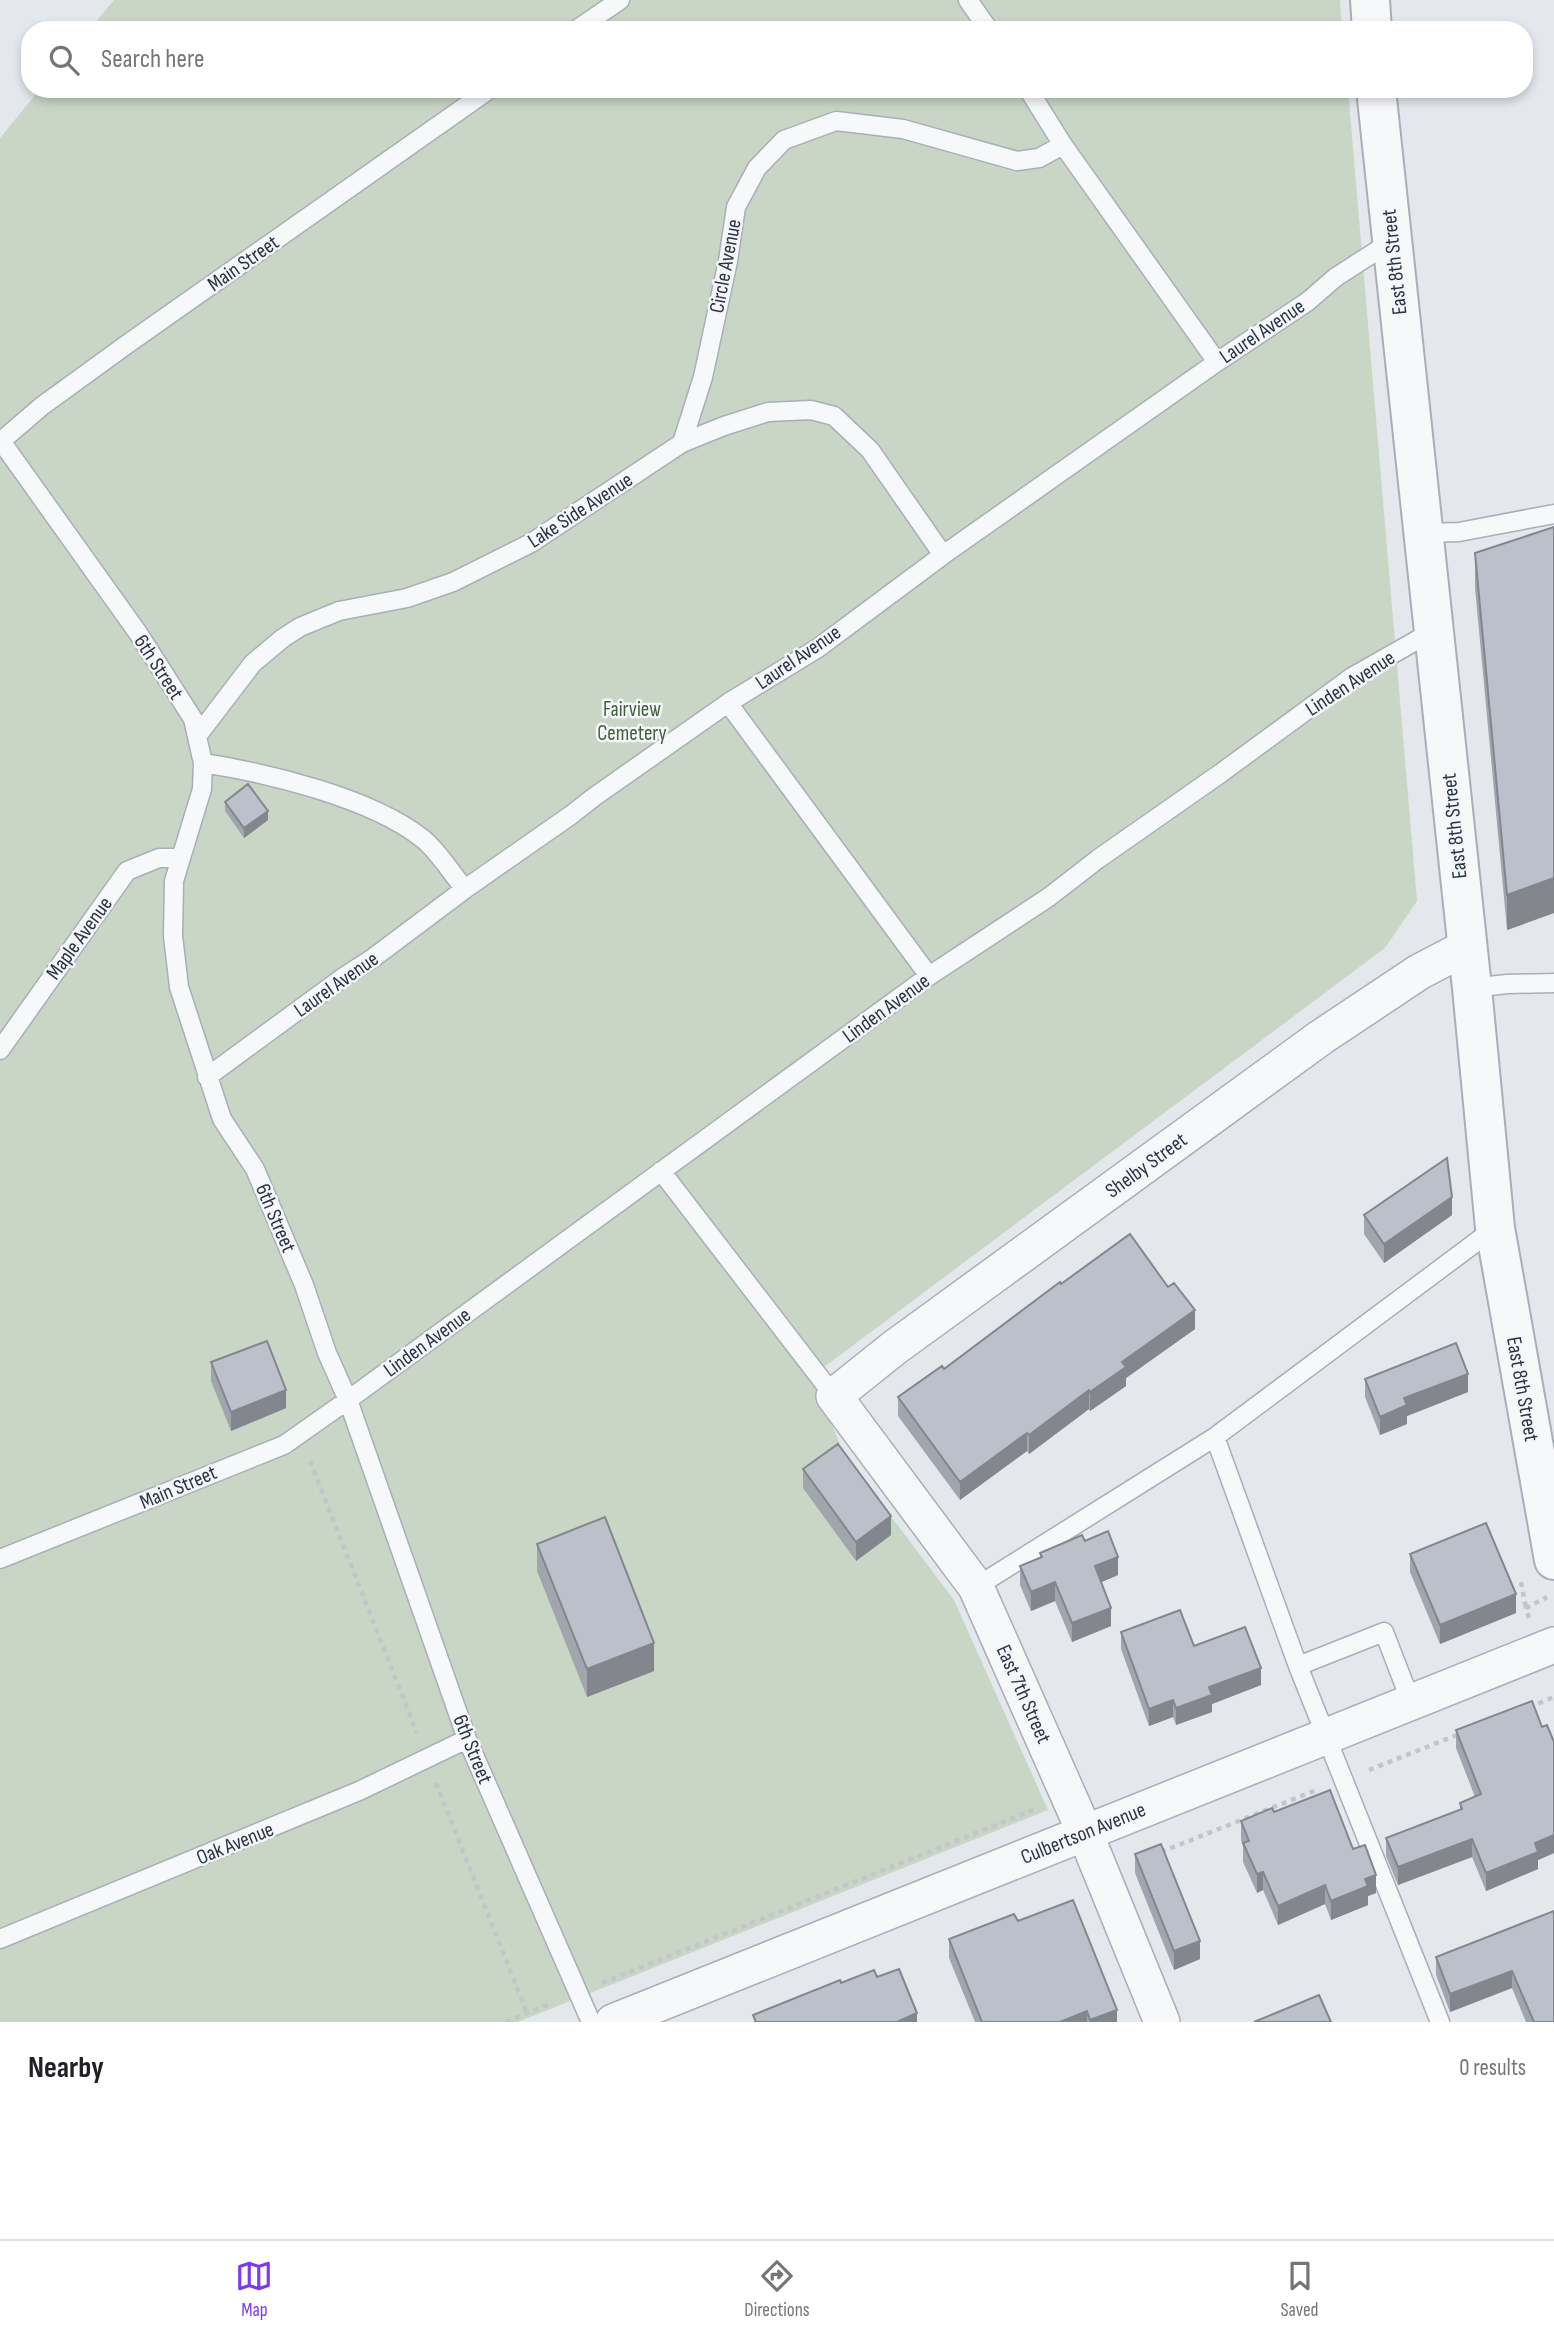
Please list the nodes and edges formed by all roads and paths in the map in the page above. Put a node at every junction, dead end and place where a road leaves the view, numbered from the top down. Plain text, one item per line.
1 (620, 0) edge
2 (968, 0) edge
3 (1370, 0) edge
4 (589, 21) edge
5 (983, 21) edge
6 (1371, 21) edge
7 (477, 98) edge
8 (1034, 98) edge
9 (1377, 98) edge
10 (1063, 145) junction
11 (1392, 241) junction
12 (1217, 362) junction
13 (0, 441) edge
14 (682, 443) junction
15 (1554, 514) edge
16 (1423, 533) junction
17 (943, 555) junction
18 (1433, 631) junction
19 (728, 703) junction
20 (198, 735) junction
21 (203, 763) junction
22 (180, 858) junction
23 (465, 889) junction
24 (1467, 947) junction
25 (929, 976) junction
26 (1554, 984) edge
27 (1472, 988) junction
28 (0, 1051) edge
29 (207, 1077) junction
30 (661, 1171) junction
31 (1494, 1228) junction
32 (834, 1396) junction
33 (348, 1400) junction
34 (299, 1434) junction
35 (1215, 1437) junction
36 (0, 1559) edge
37 (1554, 1560) edge
38 (976, 1587) junction
39 (1528, 1614) dead end
40 (1516, 1618) dead end
41 (1554, 1645) edge
42 (1298, 1666) junction
43 (1411, 1702) junction
44 (1325, 1736) junction
45 (467, 1739) junction
46 (427, 1758) junction
47 (1070, 1797) junction
48 (1085, 1833) junction
49 (0, 1939) edge
50 (578, 1993) junction
51 (527, 2013) junction
52 (506, 2022) edge
53 (591, 2022) edge
54 (613, 2022) edge
55 (1162, 2022) edge
56 (1440, 2022) edge

1 - 4 lane
2 - 5 lane
3 - 6 street
7 - 13 lane, Main Street
8 - 10 lane
9 - 11 street, East 8th Street
10 - 12 lane
10 - 14 lane, Circle Avenue
11 - 12 lane, Laurel Avenue
11 - 16 street, East 8th Street
12 - 17 lane, Laurel Avenue
13 - 20 lane, 6th Street
14 - 17 lane, Lake Side Avenue
14 - 20 lane, Lake Side Avenue
15 - 16 lane
16 - 18 street, East 8th Street
17 - 19 lane, Laurel Avenue
18 - 24 street, East 8th Street
18 - 25 lane, Linden Avenue
19 - 23 lane, Laurel Avenue
19 - 25 lane
20 - 21 lane, 6th Street
21 - 22 lane, 6th Street
21 - 23 lane
22 - 28 lane, Maple Avenue
22 - 29 lane, 6th Street
23 - 29 lane, Laurel Avenue
24 - 27 street, East 8th Street
24 - 32 street, Shelby Street
25 - 30 lane, Linden Avenue
26 - 27 lane
27 - 31 street, East 8th Street
29 - 33 lane, 6th Street
30 - 32 lane
30 - 33 lane, Linden Avenue
31 - 35 lane
31 - 37 street, East 8th Street
32 - 38 street, East 7th Street
33 - 34 lane, Main Street
33 - 45 lane, 6th Street
34 - 36 lane, Main Street
34 - 46 path
35 - 38 lane
35 - 42 lane
38 - 47 street, East 7th Street
39 - 40 path
41 - 43 street, Culbertson Avenue
42 - 43 lane
42 - 44 lane
43 - 44 street, Culbertson Avenue
44 - 48 street, Culbertson Avenue
44 - 56 lane
45 - 46 lane, Oak Avenue
45 - 50 lane, 6th Street
46 - 49 lane, Oak Avenue
46 - 51 path
47 - 48 street, East 7th Street
47 - 50 path
48 - 54 street, Culbertson Avenue
48 - 55 street, East 7th Street
50 - 51 path
50 - 53 lane, 6th Street
51 - 52 path

